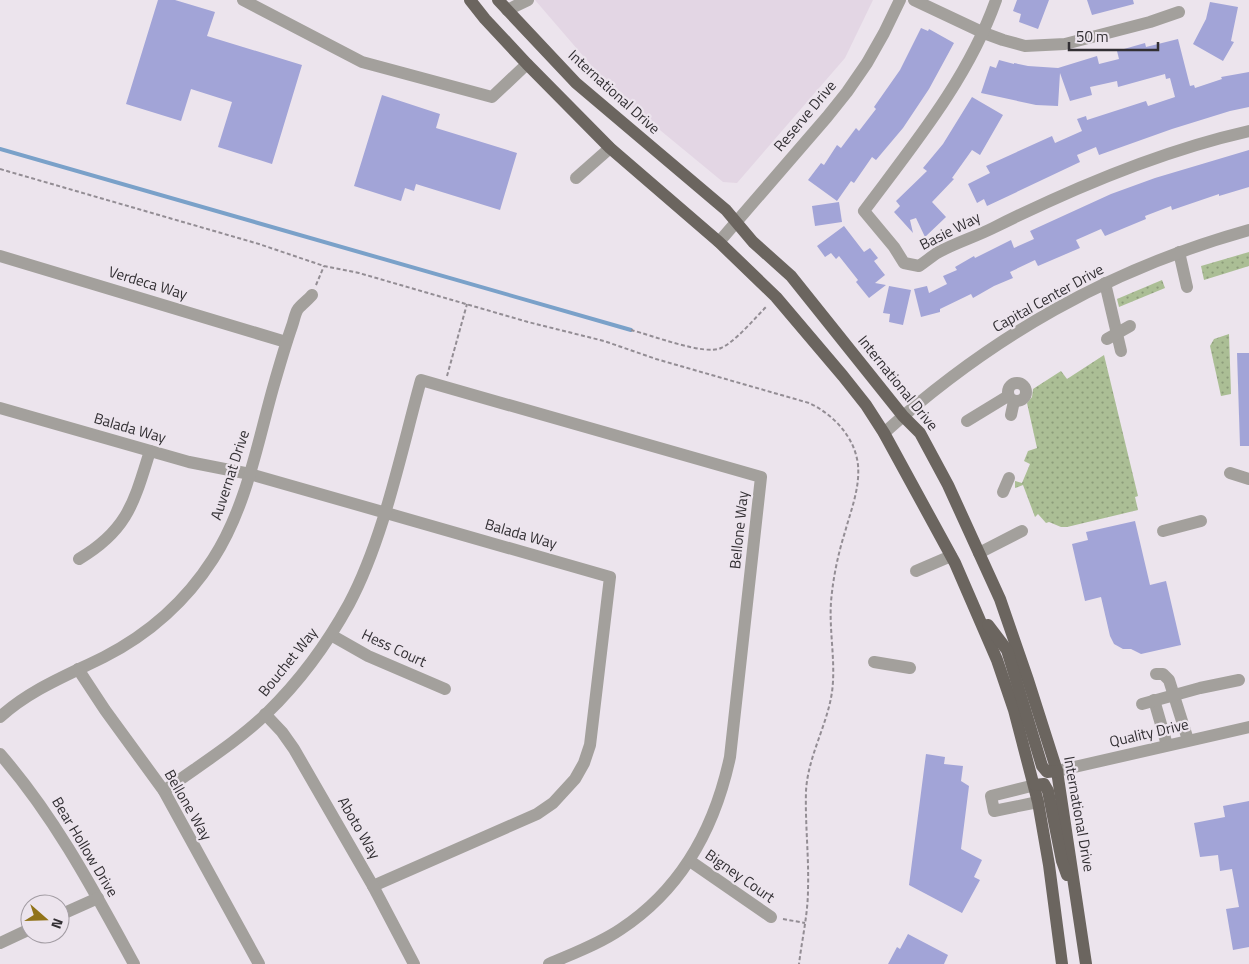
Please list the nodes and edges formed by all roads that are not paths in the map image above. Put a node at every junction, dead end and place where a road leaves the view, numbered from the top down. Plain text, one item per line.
1 (243, 0) edge
2 (470, 0) edge
3 (498, 0) edge
4 (528, 0) edge
5 (900, 0) edge
6 (914, 0) edge
7 (996, 0) edge
8 (507, 10) junction
9 (1179, 12) dead end
10 (984, 33) junction
11 (527, 64) junction
12 (1249, 131) edge
13 (610, 148) junction
14 (576, 178) dead end
15 (736, 222) junction
16 (1249, 230) edge
17 (719, 242) junction
18 (1179, 252) junction
19 (0, 256) edge
20 (1105, 283) junction
21 (1187, 287) dead end
22 (312, 295) road end
23 (1130, 326) dead end
24 (1112, 336) junction
25 (286, 342) junction
26 (1121, 351) dead end
27 (0, 408) edge
28 (1011, 415) dead end
29 (903, 416) junction
30 (967, 421) dead end
31 (884, 433) junction
32 (150, 451) junction
33 (1230, 473) dead end
34 (250, 474) junction
35 (1009, 478) dead end
36 (1249, 479) edge
37 (1003, 492) dead end
38 (385, 512) junction
39 (1201, 521) dead end
40 (1022, 531) dead end
41 (1163, 531) dead end
42 (979, 553) junction
43 (951, 556) junction
44 (78, 559) dead end
45 (916, 572) dead end
46 (977, 611) junction
47 (331, 635) junction
48 (874, 662) dead end
49 (910, 668) dead end
50 (78, 669) junction
51 (1156, 674) dead end
52 (1239, 680) dead end
53 (445, 689) dead end
54 (1174, 695) junction
55 (266, 714) junction
56 (0, 717) edge
57 (1249, 727) edge
58 (1188, 740) junction
59 (1167, 745) junction
60 (0, 754) edge
61 (1057, 771) junction
62 (1034, 785) junction
63 (164, 791) junction
64 (1038, 802) junction
65 (690, 861) junction
66 (373, 886) junction
67 (98, 898) junction
68 (70, 911) edge
69 (1079, 913) junction
70 (771, 917) road end
71 (20, 934) edge
72 (0, 943) edge
73 (134, 964) edge
74 (259, 964) edge
75 (414, 964) edge
76 (549, 964) edge
77 (1062, 964) edge
78 (1086, 964) edge

1 - 11 street
2 - 11 main road
3 - 8 main road, International Drive
4 - 8 street
5 - 15 street, Reserve Drive
6 - 10 street
7 - 10 street, Basie Way
8 - 15 main road, International Drive
9 - 10 street
10 - 12 street, Basie Way
11 - 13 main road
13 - 14 street
13 - 17 main road
15 - 17 street, Reserve Drive
15 - 29 main road, International Drive
16 - 18 street, Capital Center Drive
17 - 31 main road
18 - 20 street, Capital Center Drive
18 - 21 street
19 - 25 street, Verdeca Way
20 - 24 street
20 - 29 street, Capital Center Drive
22 - 25 street, Auvernat Drive
23 - 24 street
24 - 26 street
25 - 34 street, Auvernat Drive
27 - 32 street, Balada Way
28 - 30 street
29 - 31 street, Capital Center Drive
29 - 42 main road, International Drive
31 - 43 main road
32 - 34 street, Balada Way
32 - 44 street
33 - 36 street
34 - 38 street, Balada Way
34 - 50 street, Auvernat Drive
35 - 37 street
38 - 47 street, Bouchet Way
38 - 65 street, Bellone Way
38 - 66 street, Balada Way
39 - 41 street
40 - 42 street
42 - 61 main road, International Drive
43 - 45 street
43 - 46 main road
46 - 61 main road
46 - 62 main road
47 - 53 street, Hess Court
47 - 55 street, Bouchet Way
48 - 49 street
50 - 56 street, Auvernat Drive
50 - 63 street, Bellone Way
51 - 54 street
52 - 54 street
54 - 58 street
54 - 59 street
55 - 63 street, Bouchet Way
55 - 66 street, Aboto Way
57 - 58 street, Quality Drive
58 - 59 street, Quality Drive
59 - 61 street, Quality Drive
60 - 67 street, Bear Hollow Drive
61 - 69 main road, International Drive
62 - 64 main road
62 - 64 street
62 - 69 main road
63 - 74 street, Bellone Way
64 - 77 main road
65 - 70 street, Bigney Court
65 - 76 street, Bellone Way
66 - 75 street, Aboto Way
67 - 68 street
67 - 73 street, Bear Hollow Drive
69 - 78 main road, International Drive
71 - 72 street

